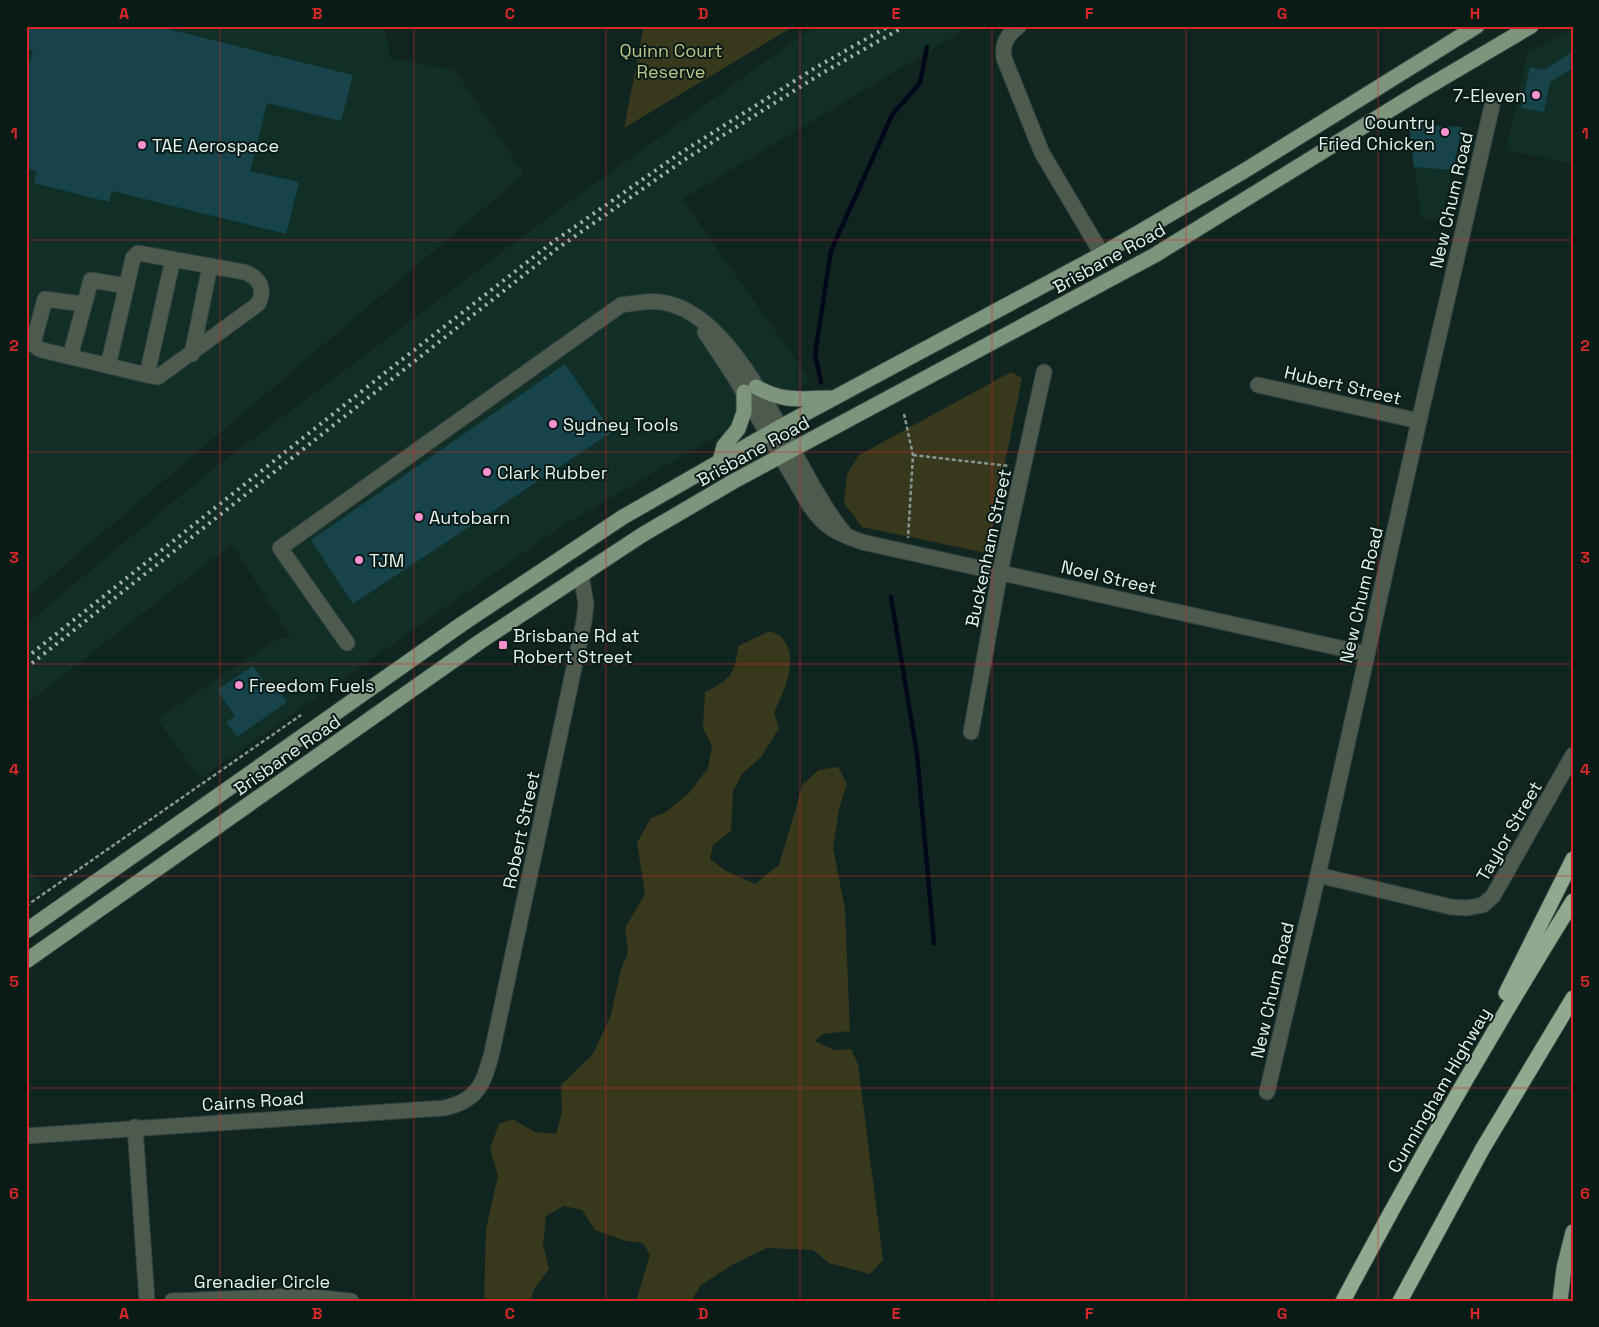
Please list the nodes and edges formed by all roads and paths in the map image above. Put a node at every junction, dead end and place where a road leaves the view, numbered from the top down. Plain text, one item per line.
1 (1019, 26) edge
2 (1477, 26) edge
3 (1531, 26) edge
4 (1492, 106) dead end
5 (1102, 254) junction
6 (173, 258) junction
7 (210, 266) junction
8 (127, 286) junction
9 (83, 304) junction
10 (30, 341) edge
11 (192, 354) junction
12 (70, 357) junction
13 (108, 366) junction
14 (1044, 372) dead end
15 (147, 375) junction
16 (1258, 385) dead end
17 (750, 390) junction
18 (834, 398) junction
19 (904, 414) dead end
20 (1419, 422) junction
21 (774, 430) junction
22 (787, 452) junction
23 (913, 455) junction
24 (720, 461) junction
25 (1014, 467) dead end
26 (906, 550) junction
27 (1000, 572) junction
28 (582, 574) junction
29 (347, 643) dead end
30 (1366, 654) junction
31 (301, 715) dead end
32 (971, 732) dead end
33 (1573, 756) edge
34 (1573, 860) edge
35 (1318, 875) junction
36 (1573, 901) edge
37 (26, 906) edge
38 (26, 931) edge
39 (26, 961) edge
40 (1573, 998) edge
41 (476, 1092) joint
42 (1267, 1092) dead end
43 (1459, 1092) junction
44 (135, 1128) junction
45 (26, 1136) edge
46 (1573, 1232) edge
47 (147, 1301) edge
48 (172, 1301) edge
49 (351, 1301) edge
50 (1343, 1301) edge
51 (1400, 1301) edge
52 (1560, 1301) edge

1 - 5 street
2 - 5 main road, Brisbane Road
3 - 22 main road, Brisbane Road
4 - 20 street, New Chum Road
5 - 18 main road, Brisbane Road
6 - 7 street
6 - 8 street
6 - 15 street
7 - 11 street
7 - 11 street
8 - 9 street
8 - 13 street
9 - 10 street
9 - 12 street
10 - 12 street
11 - 15 street
12 - 13 street
13 - 15 street
14 - 27 street, Buckenham Street
16 - 20 street, Hubert Street
17 - 18 main road
17 - 21 street, Noel Street
17 - 24 main road
17 - 29 street, Noel Street
18 - 21 main road, Brisbane Road
19 - 23 path
20 - 30 street, New Chum Road
21 - 22 street, Noel Street
21 - 24 main road, Brisbane Road
22 - 26 street, Noel Street
22 - 28 main road, Brisbane Road
23 - 25 path
23 - 26 path
24 - 38 main road, Brisbane Road
26 - 27 street, Noel Street
27 - 30 street, Noel Street
27 - 32 street, Buckenham Street
28 - 39 main road, Brisbane Road
28 - 41 street, Robert Street
30 - 35 street, New Chum Road
31 - 37 path
33 - 35 street, Taylor Street
34 - 43 highway
35 - 42 street, New Chum Road
36 - 43 highway, Cunningham Highway
40 - 51 highway
41 - 44 street, Cairns Road
43 - 50 highway, Cunningham Highway
44 - 45 street, Cairns Road
44 - 47 street
46 - 52 main road
48 - 49 street, Grenadier Circle

